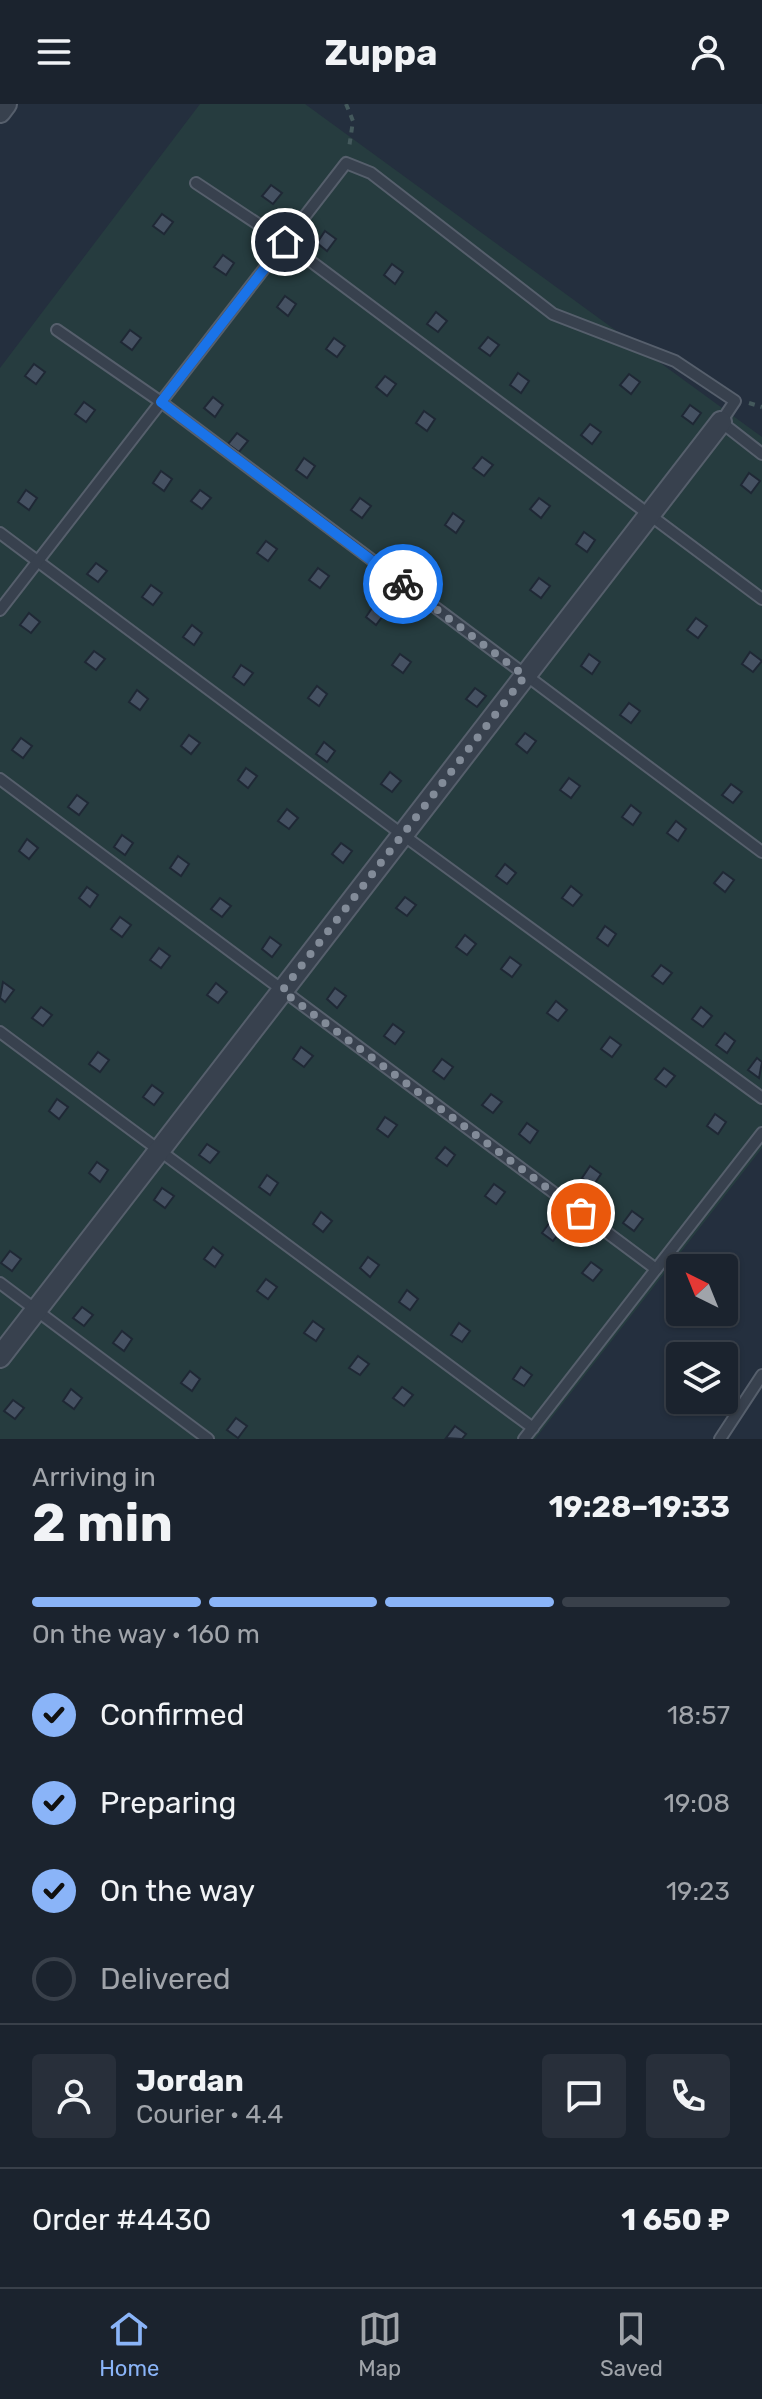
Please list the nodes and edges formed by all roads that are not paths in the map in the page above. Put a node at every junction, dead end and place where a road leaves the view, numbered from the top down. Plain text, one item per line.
1 (6, 104) edge
2 (0, 112) edge
3 (196, 183) dead end
4 (285, 242) junction
5 (57, 330) dead end
6 (161, 402) junction
7 (721, 422) junction
8 (762, 454) edge
9 (650, 515) junction
10 (0, 533) edge
11 (39, 560) junction
12 (762, 599) edge
13 (0, 610) edge
14 (525, 676) junction
15 (0, 779) edge
16 (403, 835) junction
17 (762, 852) edge
18 (282, 991) junction
19 (0, 1032) edge
20 (762, 1098) edge
21 (762, 1133) edge
22 (159, 1151) junction
23 (656, 1269) junction
24 (0, 1283) edge
25 (36, 1310) junction
26 (0, 1357) edge
27 (762, 1375) edge
28 (533, 1428) junction
29 (208, 1439) edge
30 (524, 1439) edge
31 (720, 1439) edge

1 - 2 street
3 - 4 lane
4 - 6 lane
4 - 7 lane
4 - 9 lane
5 - 6 lane
6 - 11 lane
6 - 14 lane
7 - 8 lane
7 - 9 street
9 - 12 lane
9 - 14 street
10 - 11 lane
11 - 13 lane
11 - 16 lane
14 - 16 street
14 - 17 lane
15 - 18 lane
16 - 18 street
16 - 20 lane
18 - 22 street
18 - 23 lane
19 - 22 lane
21 - 23 lane
22 - 25 street
22 - 28 lane
23 - 28 lane
24 - 25 lane
25 - 26 street
25 - 29 lane
27 - 31 lane
28 - 30 lane

